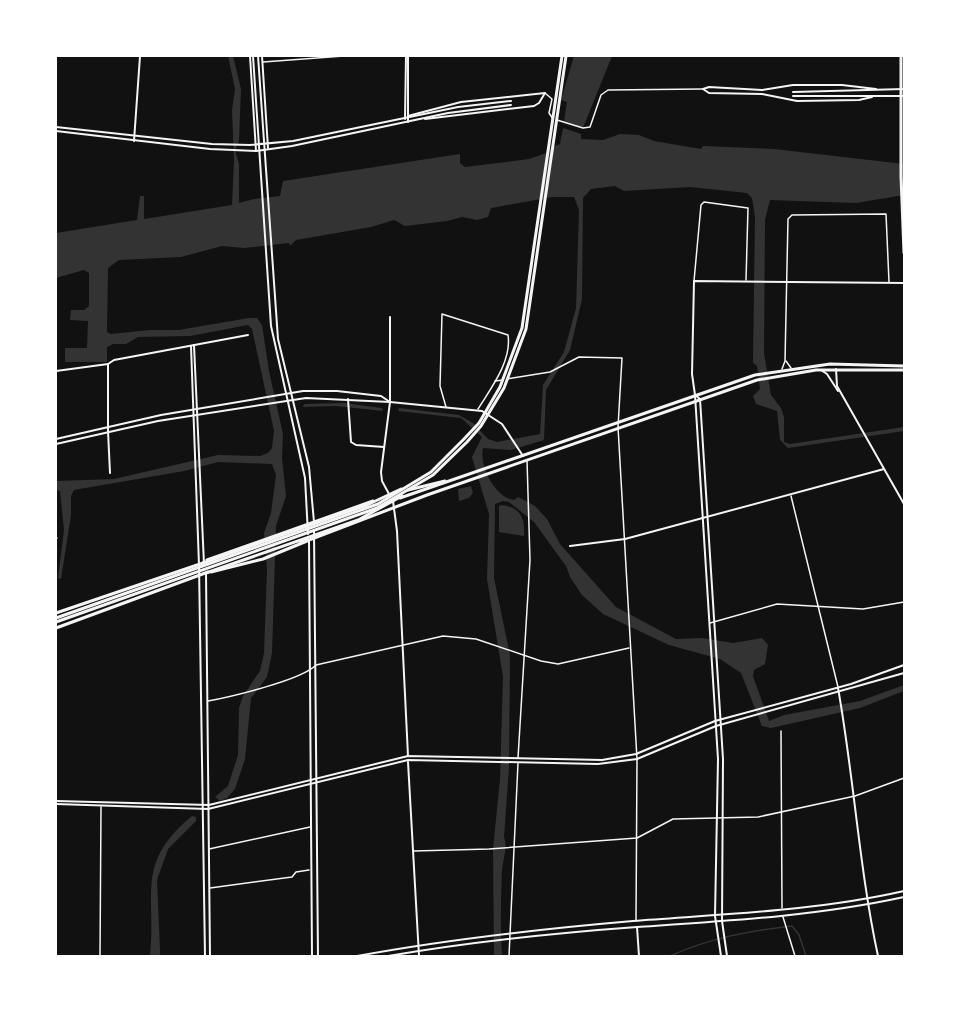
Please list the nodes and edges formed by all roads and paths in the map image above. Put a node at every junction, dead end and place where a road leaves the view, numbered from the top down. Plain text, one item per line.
1 (140, 56) edge
2 (251, 56) edge
3 (258, 56) edge
4 (262, 56) edge
5 (325, 56) edge
6 (344, 56) edge
7 (407, 56) edge
8 (564, 56) edge
9 (901, 56) edge
10 (262, 62) junction
11 (703, 89) junction
12 (876, 89) junction
13 (904, 89) edge
14 (544, 93) junction
15 (876, 96) junction
16 (904, 96) edge
17 (406, 117) junction
18 (425, 119) junction
19 (407, 122) junction
20 (56, 129) edge
21 (65, 130) junction
22 (134, 136) junction
23 (134, 141) junction
24 (255, 144) junction
25 (268, 144) junction
26 (268, 148) junction
27 (256, 151) junction
28 (904, 253) edge
29 (746, 280) junction
30 (694, 281) junction
31 (786, 282) junction
32 (889, 283) junction
33 (904, 283) edge
34 (390, 317) dead end
35 (248, 335) dead end
36 (193, 346) junction
37 (785, 361) junction
38 (108, 364) junction
39 (862, 365) junction
40 (904, 366) edge
41 (791, 368) junction
42 (836, 369) junction
43 (854, 369) junction
44 (782, 370) junction
45 (820, 370) junction
46 (904, 370) edge
47 (56, 371) edge
48 (768, 375) junction
49 (495, 381) junction
50 (840, 392) junction
51 (291, 393) junction
52 (285, 394) junction
53 (695, 395) junction
54 (348, 399) junction
55 (700, 399) junction
56 (294, 400) junction
57 (287, 401) junction
58 (390, 402) junction
59 (694, 402) junction
60 (446, 407) junction
61 (194, 409) junction
62 (477, 410) junction
63 (194, 415) junction
64 (618, 422) junction
65 (109, 425) junction
66 (618, 427) junction
67 (108, 431) junction
68 (56, 439) edge
69 (56, 444) edge
70 (384, 447) junction
71 (523, 456) junction
72 (527, 460) junction
73 (884, 468) junction
74 (110, 473) dead end
75 (422, 479) junction
76 (406, 493) junction
77 (790, 493) junction
78 (391, 498) junction
79 (904, 504) edge
80 (395, 508) junction
81 (707, 516) junction
82 (701, 518) junction
83 (314, 524) junction
84 (308, 526) junction
85 (314, 537) junction
86 (625, 539) junction
87 (309, 540) junction
88 (570, 546) dead end
89 (201, 564) junction
90 (206, 573) junction
91 (199, 575) junction
92 (904, 602) edge
93 (818, 605) junction
94 (56, 614) edge
95 (56, 620) edge
96 (714, 621) junction
97 (709, 623) junction
98 (56, 628) edge
99 (402, 644) junction
100 (630, 647) junction
101 (525, 656) junction
102 (316, 665) junction
103 (904, 665) edge
104 (310, 670) junction
105 (904, 673) edge
106 (838, 688) junction
107 (839, 692) junction
108 (208, 701) junction
109 (721, 720) junction
110 (716, 721) junction
111 (721, 725) junction
112 (716, 726) junction
113 (781, 731) dead end
114 (636, 754) junction
115 (408, 758) junction
116 (637, 759) junction
117 (518, 760) junction
118 (316, 777) junction
119 (904, 778) edge
120 (311, 781) junction
121 (316, 782) junction
122 (855, 796) junction
123 (56, 802) edge
124 (101, 805) junction
125 (203, 807) junction
126 (208, 807) junction
127 (781, 813) junction
128 (717, 819) junction
129 (723, 819) junction
130 (311, 827) junction
131 (637, 838) junction
132 (513, 847) junction
133 (208, 849) junction
134 (413, 851) junction
135 (312, 869) junction
136 (209, 888) junction
137 (904, 891) edge
138 (904, 897) edge
139 (866, 899) junction
140 (867, 905) junction
141 (782, 909) junction
142 (722, 915) junction
143 (783, 915) junction
144 (715, 916) junction
145 (636, 921) junction
146 (722, 921) junction
147 (716, 922) junction
148 (637, 927) junction
149 (508, 932) junction
150 (508, 938) junction
151 (418, 945) junction
152 (418, 951) junction
153 (100, 957) edge
154 (205, 957) edge
155 (210, 957) edge
156 (312, 957) edge
157 (318, 957) edge
158 (357, 957) edge
159 (388, 957) edge
160 (419, 957) edge
161 (509, 957) edge
162 (639, 957) edge
163 (721, 957) edge
164 (727, 957) edge
165 (795, 957) edge
166 (878, 957) edge

1 - 22 street
2 - 24 street
2 - 52 street
3 - 51 street
4 - 10 street
5 - 6 street
5 - 10 street
7 - 17 street
8 - 75 main road
8 - 76 main road
9 - 28 main road
10 - 25 street
11 - 12 street
11 - 14 street
11 - 15 street
12 - 13 street
12 - 15 street
14 - 17 street
14 - 18 street
15 - 16 street
17 - 18 street
17 - 19 street
17 - 25 street
18 - 19 street
19 - 26 street
20 - 21 street
21 - 22 street
21 - 23 street
22 - 23 street
22 - 24 street
23 - 27 street
24 - 25 street
24 - 27 street
25 - 26 street
26 - 27 street
29 - 30 street
29 - 30 street
29 - 31 street
30 - 53 street
31 - 32 street
31 - 32 street
31 - 37 street
32 - 33 street
34 - 58 street
35 - 36 street
36 - 38 street
36 - 61 street
37 - 41 street
37 - 44 street
38 - 47 street
38 - 65 street
39 - 40 main road
39 - 41 main road
39 - 43 main road
41 - 44 main road
42 - 43 main road
42 - 45 main road
42 - 50 street
43 - 46 main road
44 - 48 main road
45 - 48 main road
45 - 50 street
48 - 53 main road
48 - 55 main road
49 - 60 street
49 - 62 street
49 - 64 street
50 - 73 street
51 - 52 street
51 - 56 street
51 - 58 street
52 - 57 street
52 - 61 street
53 - 55 street
53 - 59 street
53 - 64 main road
54 - 56 street
54 - 58 street
54 - 70 street
55 - 59 main road
55 - 81 street
56 - 57 street
56 - 83 street
57 - 63 street
57 - 84 street
58 - 60 street
58 - 70 street
59 - 66 main road
59 - 82 street
60 - 62 street
61 - 63 street
61 - 65 street
62 - 71 street
63 - 67 street
63 - 89 street
63 - 89 street
64 - 66 street
64 - 71 main road
65 - 67 street
65 - 68 street
66 - 72 main road
66 - 86 street
67 - 69 street
67 - 74 street
70 - 78 street
71 - 78 main road
72 - 80 main road
72 - 101 street
73 - 77 street
73 - 79 street
75 - 89 main road
75 - 95 main road
76 - 90 main road
76 - 95 main road
77 - 81 street
77 - 93 street
78 - 80 street
78 - 83 main road
80 - 85 main road
80 - 99 street
81 - 82 street
81 - 96 street
82 - 86 street
82 - 97 street
83 - 84 main road
83 - 85 street
84 - 87 street
84 - 89 main road
85 - 87 main road
85 - 102 street
86 - 88 street
86 - 100 street
87 - 90 main road
87 - 90 main road
87 - 104 street
89 - 90 street
89 - 91 street
89 - 94 main road
90 - 91 main road
90 - 108 street
91 - 98 main road
91 - 125 street
92 - 93 street
93 - 96 street
93 - 106 street
96 - 97 street
96 - 109 street
97 - 110 street
99 - 101 street
99 - 102 street
99 - 115 street
100 - 101 street
100 - 114 street
101 - 117 street
102 - 104 street
102 - 118 street
103 - 106 street
104 - 108 street
104 - 120 street
105 - 107 street
106 - 107 street
106 - 109 street
107 - 111 street
107 - 122 street
108 - 126 street
109 - 110 street
109 - 111 street
110 - 112 street
110 - 114 street
111 - 112 street
111 - 129 street
112 - 116 street
112 - 128 street
113 - 127 street
114 - 116 street
114 - 117 street
115 - 117 street
115 - 118 street
115 - 121 street
115 - 134 street
116 - 117 street
116 - 131 street
117 - 132 street
118 - 120 street
118 - 121 street
119 - 122 street
120 - 121 street
120 - 126 street
120 - 130 street
121 - 157 street
122 - 127 street
122 - 139 street
123 - 124 street
123 - 125 street
124 - 125 street
124 - 153 street
125 - 126 street
125 - 154 street
126 - 133 street
127 - 129 street
127 - 141 street
128 - 129 street
128 - 131 street
128 - 144 street
129 - 142 street
130 - 133 street
130 - 135 street
131 - 132 street
131 - 145 street
132 - 134 street
132 - 149 street
133 - 136 street
134 - 151 street
135 - 136 street
135 - 156 street
136 - 155 street
137 - 139 street
138 - 140 street
139 - 140 street
139 - 141 street
140 - 143 street
140 - 166 street
141 - 142 street
142 - 144 street
142 - 146 street
143 - 146 street
143 - 165 street
144 - 145 street
144 - 147 street
145 - 149 street
146 - 147 street
146 - 164 street
147 - 148 street
147 - 163 street
148 - 150 street
148 - 162 street
149 - 150 street
149 - 151 street
150 - 152 street
150 - 161 street
151 - 152 street
151 - 158 street
152 - 159 street
152 - 160 street

